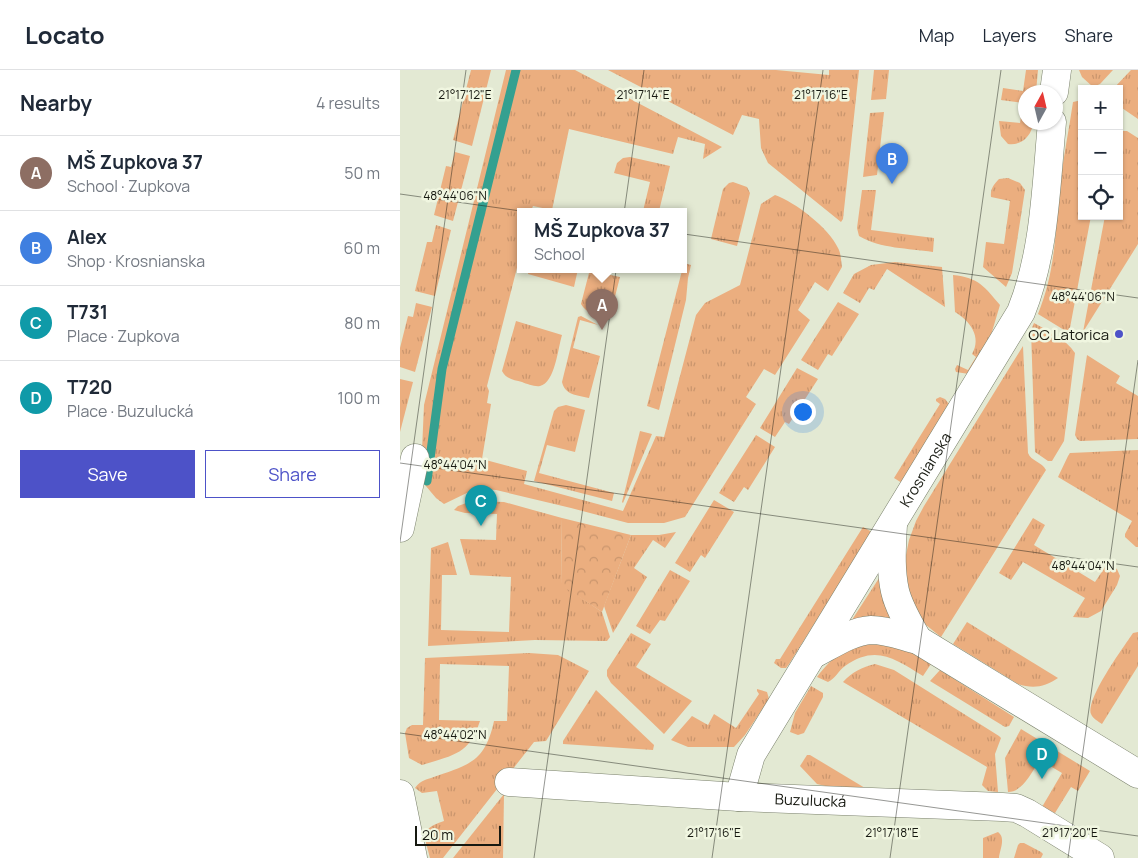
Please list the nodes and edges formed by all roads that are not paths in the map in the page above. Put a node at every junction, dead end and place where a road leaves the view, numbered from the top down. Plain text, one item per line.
1 (1051, 130) edge
2 (415, 458) dead end
3 (892, 524) junction
4 (400, 528) edge
5 (918, 640) junction
6 (812, 655) junction
7 (1138, 774) edge
8 (509, 782) dead end
9 (400, 794) edge
10 (739, 797) junction
11 (413, 858) edge
12 (1100, 858) edge

1 - 3 street, Krosnianska
2 - 4 street
3 - 5 street
3 - 6 street, Krosnianska
5 - 6 street
5 - 7 street
6 - 10 street, Krosnianska
8 - 10 street, Buzulucká
9 - 11 street
10 - 12 street, Buzulucká

